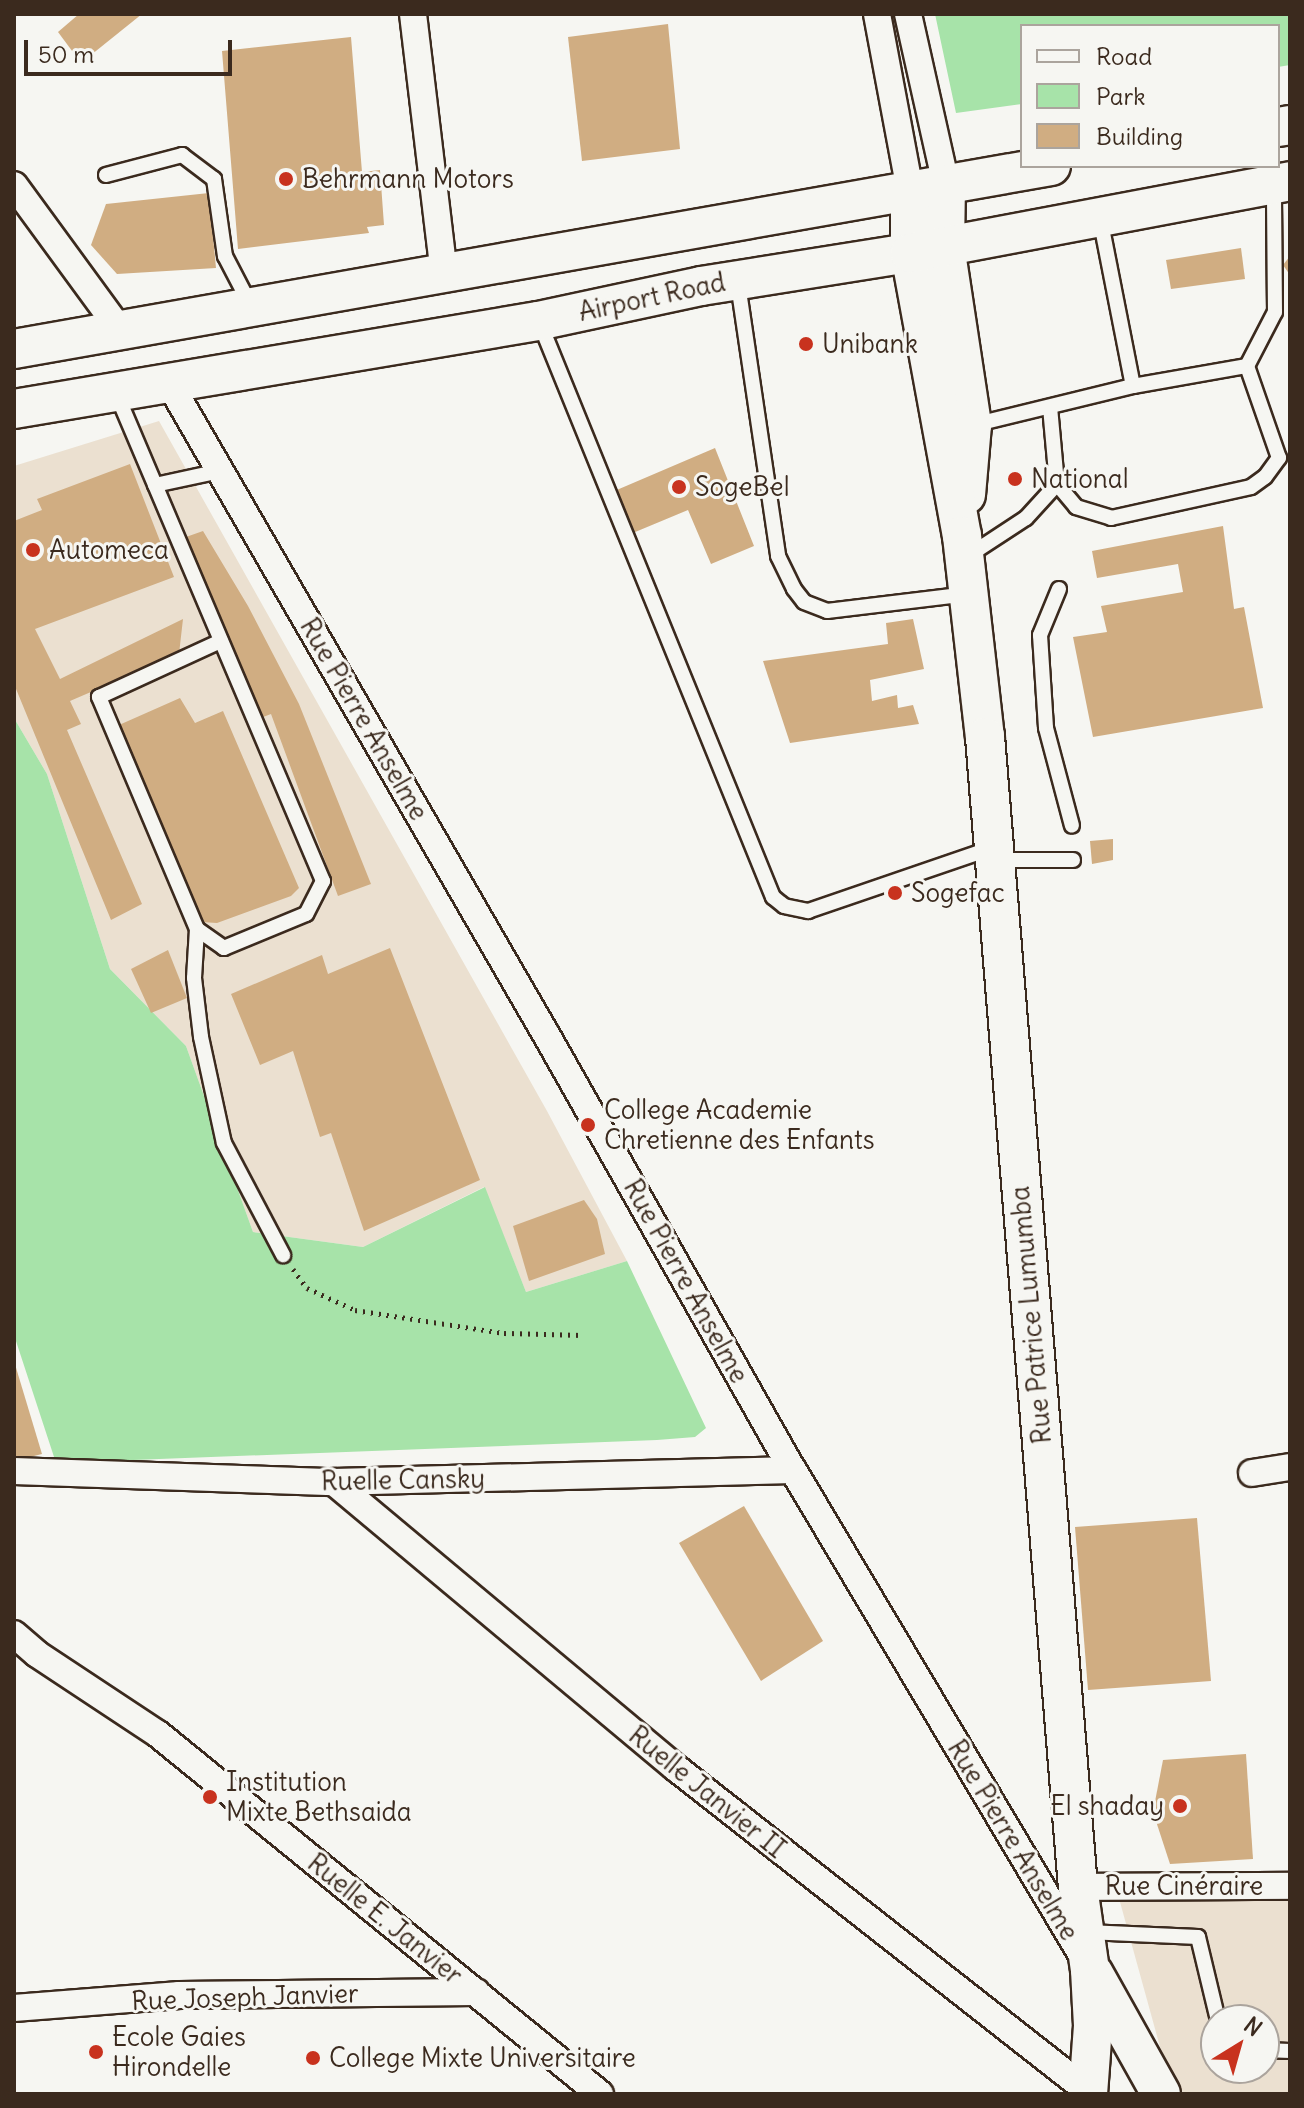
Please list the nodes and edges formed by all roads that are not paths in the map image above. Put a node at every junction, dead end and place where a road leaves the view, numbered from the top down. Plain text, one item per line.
1 (413, 14) edge
2 (877, 14) edge
3 (908, 14) edge
4 (1039, 168) edge
5 (106, 175) dead end
6 (1282, 182) edge
7 (14, 185) edge
8 (928, 187) junction
9 (1099, 214) junction
10 (927, 250) junction
11 (444, 273) junction
12 (737, 279) junction
13 (252, 307) junction
14 (538, 321) junction
15 (121, 331) junction
16 (14, 349) edge
17 (1247, 366) junction
18 (168, 381) junction
19 (1133, 386) junction
20 (115, 391) junction
21 (1050, 407) junction
22 (14, 409) edge
23 (972, 425) junction
24 (220, 471) junction
25 (1057, 484) junction
26 (155, 485) junction
27 (965, 563) junction
28 (1059, 589) dead end
29 (221, 641) junction
30 (1072, 826) dead end
31 (993, 854) junction
32 (1073, 860) dead end
33 (197, 929) junction
34 (283, 1255) road end
35 (1290, 1467) edge
36 (793, 1470) junction
37 (14, 1471) edge
38 (1252, 1473) dead end
39 (334, 1482) junction
40 (14, 1634) edge
41 (26, 1658) edge
42 (1290, 1886) edge
43 (1078, 1887) junction
44 (1088, 1950) junction
45 (476, 1992) junction
46 (1214, 2004) edge
47 (14, 2008) edge
48 (1088, 2092) edge
49 (600, 2094) edge
50 (1161, 2094) edge

1 - 11 street
2 - 8 street
3 - 8 street
4 - 8 main road
5 - 13 lane
6 - 9 main road, Airport Road
6 - 17 lane
7 - 15 street
8 - 10 main road
8 - 11 main road
9 - 10 main road, Airport Road
9 - 19 lane
10 - 12 main road, Airport Road
10 - 23 main road, Rue Patrice Lumumba
10 - 27 main road, Rue Patrice Lumumba
11 - 13 main road
12 - 14 main road, Airport Road
12 - 27 lane
13 - 15 main road
14 - 18 main road, Airport Road
14 - 31 lane
15 - 16 main road
17 - 19 lane
17 - 25 lane
18 - 20 main road, Airport Road
18 - 24 street, Rue Pierre Anselme
19 - 21 lane
20 - 22 main road, Airport Road
20 - 26 lane
21 - 23 lane
21 - 25 lane
23 - 27 main road, Rue Patrice Lumumba
24 - 26 lane
24 - 36 street, Rue Pierre Anselme
25 - 27 lane
26 - 29 lane
27 - 31 main road, Rue Patrice Lumumba
28 - 30 lane
29 - 33 lane
29 - 33 lane
31 - 32 lane
31 - 43 main road, Rue Patrice Lumumba
33 - 34 lane
35 - 38 street
36 - 39 street, Ruelle Cansky
36 - 44 street, Rue Pierre Anselme
37 - 39 street, Ruelle Cansky
39 - 48 street, Ruelle Janvier II
40 - 41 street, Ruelle E. Janvier
41 - 45 street, Ruelle E. Janvier
42 - 43 street, Rue Cinéraire
43 - 44 main road, Rue Patrice Lumumba
44 - 46 lane
44 - 48 main road, Rue Patrice Lumumba
44 - 50 main road, Rue Pierre Anselme
45 - 47 street, Rue Joseph Janvier
45 - 49 street, Ruelle E. Janvier

